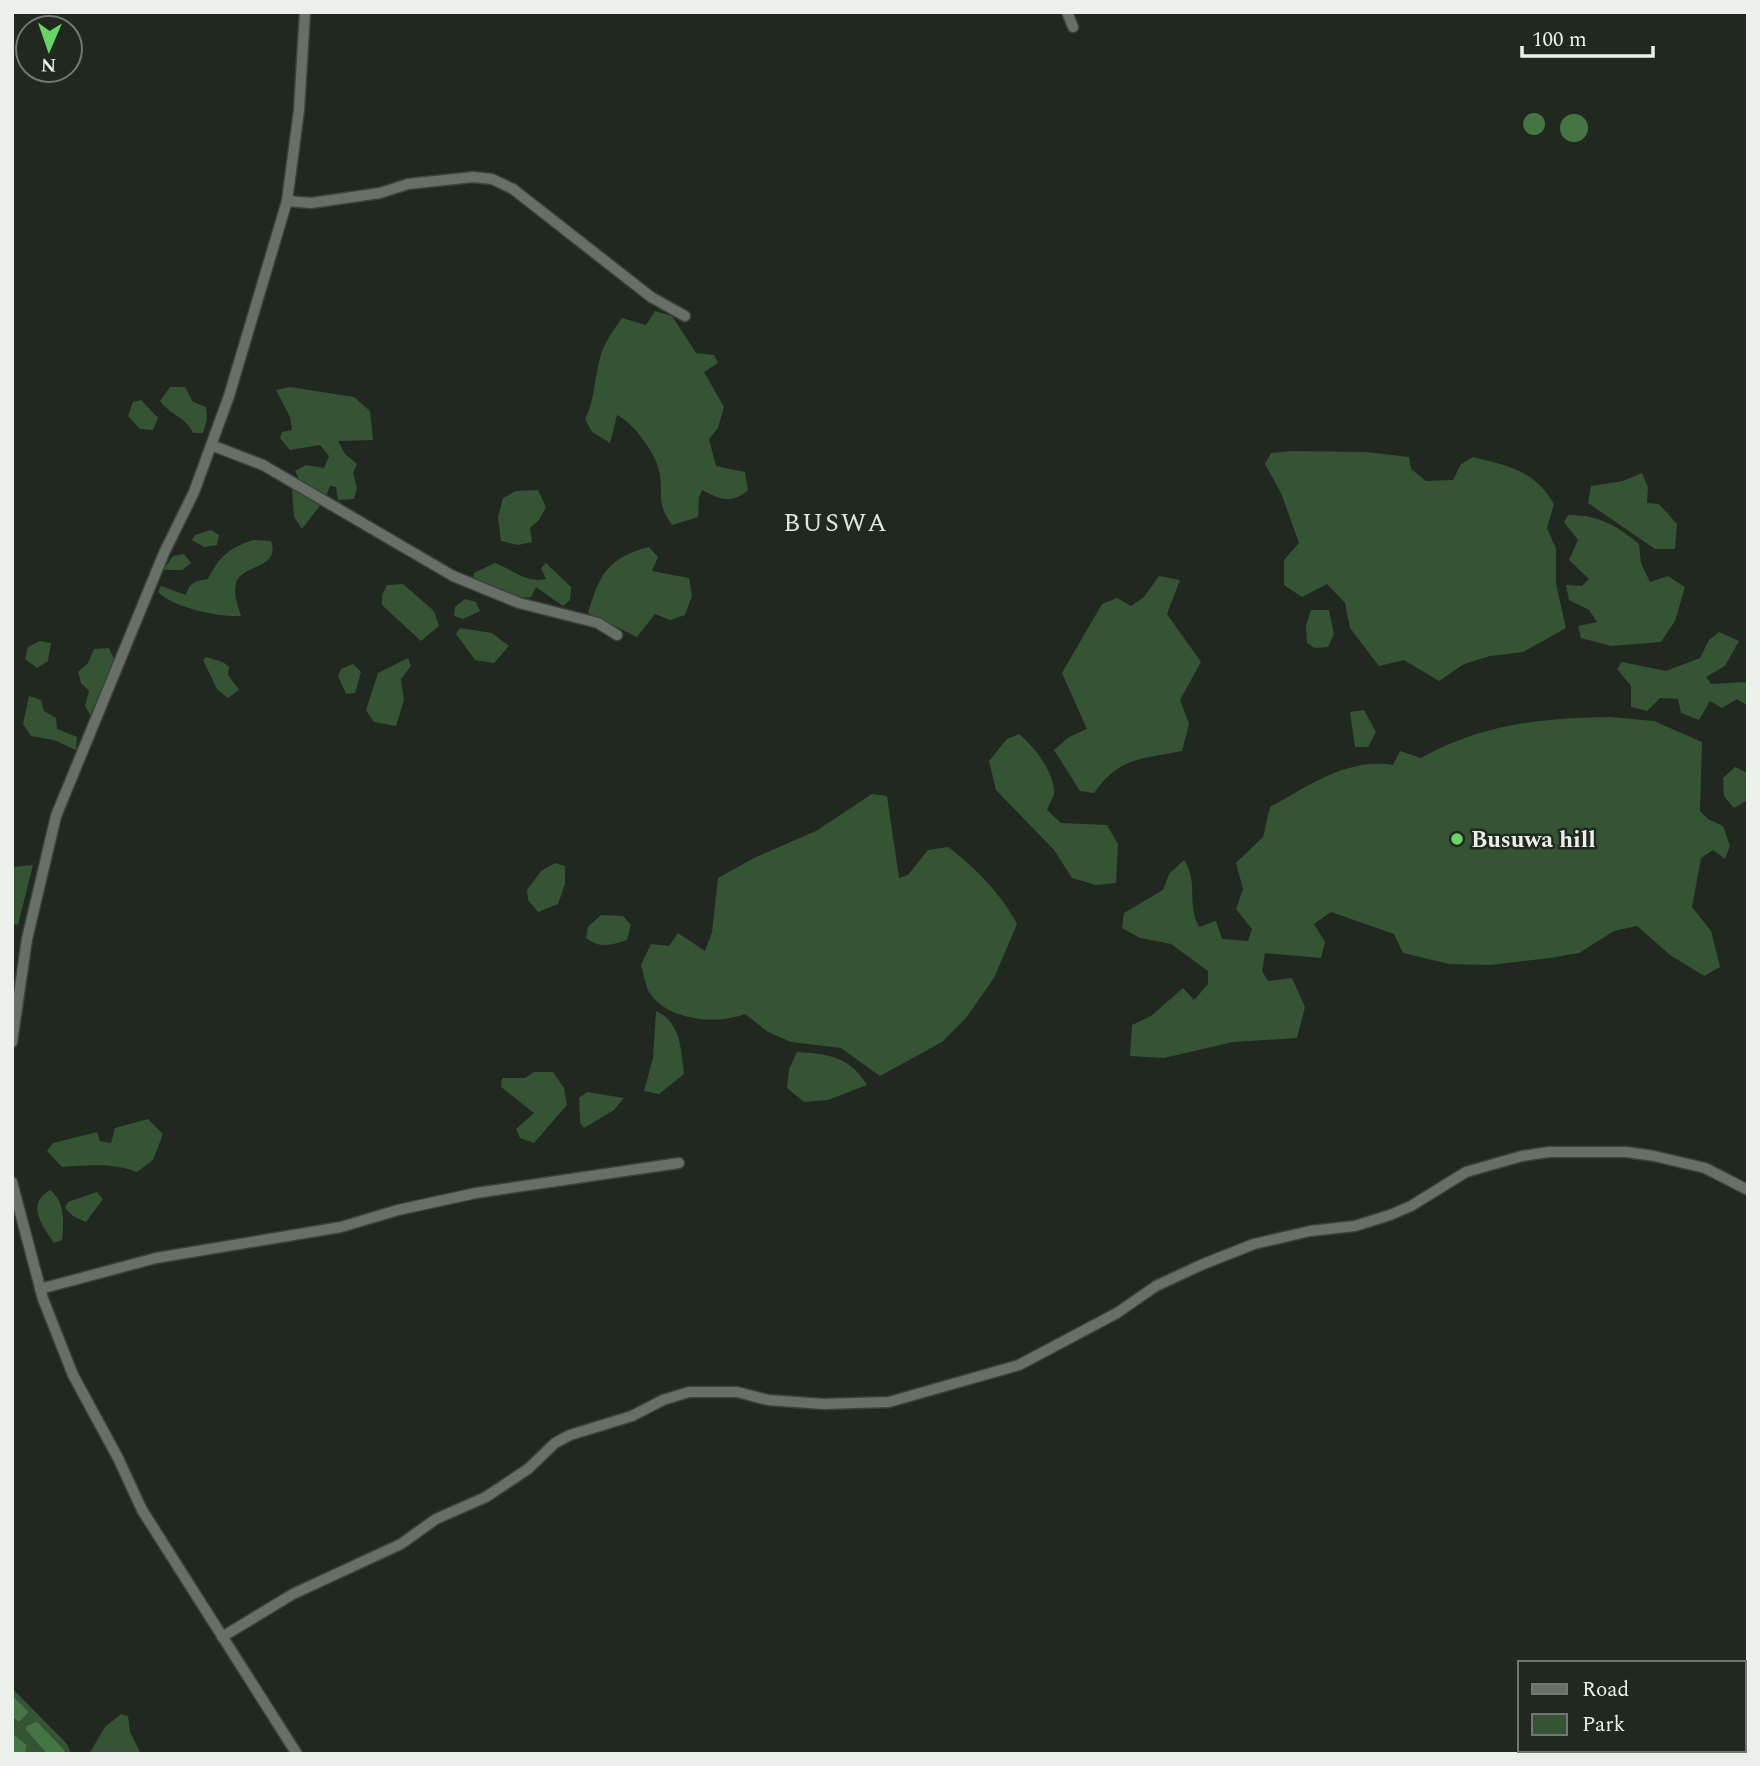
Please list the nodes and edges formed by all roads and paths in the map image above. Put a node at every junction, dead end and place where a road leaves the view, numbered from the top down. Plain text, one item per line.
1 (305, 12) edge
2 (1067, 12) edge
3 (1073, 27) dead end
4 (287, 201) junction
5 (685, 316) dead end
6 (211, 445) junction
7 (617, 635) dead end
8 (12, 1042) edge
9 (679, 1163) dead end
10 (12, 1182) edge
11 (1748, 1190) edge
12 (40, 1289) junction
13 (222, 1637) junction
14 (297, 1754) edge

1 - 4 street
2 - 3 street
4 - 5 street
4 - 6 street
6 - 7 street
6 - 8 street
9 - 12 street
10 - 12 street
11 - 13 street
12 - 13 street
13 - 14 street

